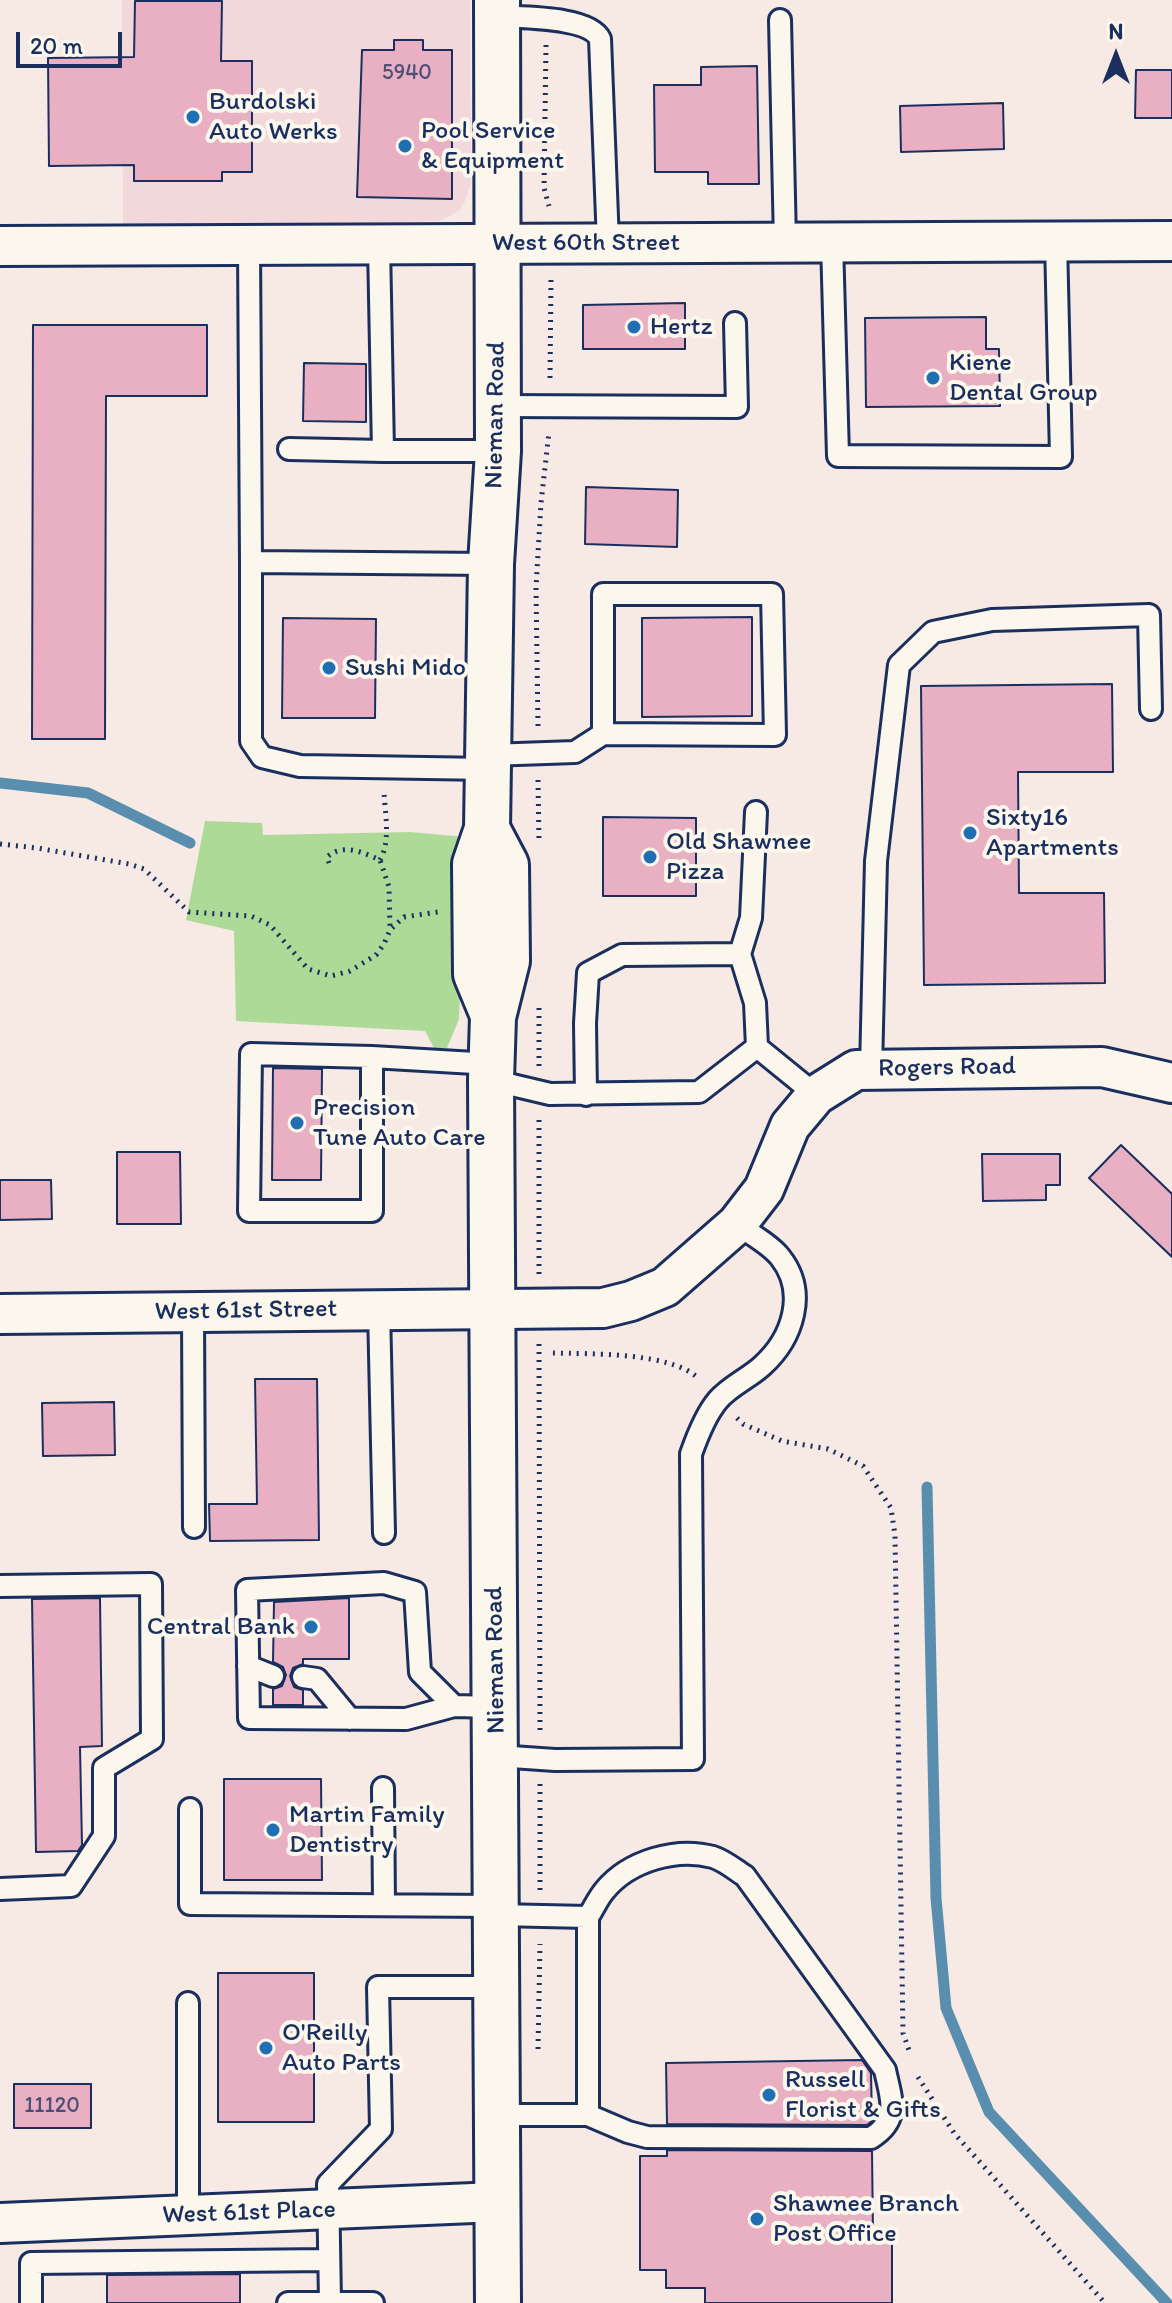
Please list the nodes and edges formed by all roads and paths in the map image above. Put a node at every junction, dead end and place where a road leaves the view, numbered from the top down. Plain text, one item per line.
1 (497, 8) edge
2 (546, 19) junction
3 (780, 20) dead end
4 (549, 207) dead end
5 (1056, 241) junction
6 (1172, 241) edge
7 (785, 242) junction
8 (832, 242) junction
9 (608, 243) junction
10 (497, 244) junction
11 (249, 245) junction
12 (379, 245) junction
13 (0, 246) edge
14 (735, 323) dead end
15 (497, 406) junction
16 (289, 449) dead end
17 (383, 451) junction
18 (498, 451) junction
19 (541, 503) dead end
20 (251, 562) junction
21 (491, 564) junction
22 (1151, 709) dead end
23 (603, 734) junction
24 (538, 755) junction
25 (489, 762) junction
26 (383, 767) junction
27 (756, 812) dead end
28 (0, 844) edge
29 (539, 850) dead end
30 (380, 860) junction
31 (329, 863) dead end
32 (441, 912) dead end
33 (390, 930) junction
34 (740, 954) junction
35 (539, 1000) dead end
36 (757, 1047) junction
37 (372, 1057) junction
38 (871, 1069) junction
39 (491, 1072) junction
40 (1172, 1083) edge
41 (539, 1091) junction
42 (586, 1095) junction
43 (816, 1095) junction
44 (737, 1224) junction
45 (493, 1308) junction
46 (379, 1309) junction
47 (539, 1309) junction
48 (193, 1312) junction
49 (0, 1314) edge
50 (891, 1508) dead end
51 (194, 1527) dead end
52 (384, 1533) dead end
53 (0, 1586) edge
54 (248, 1666) junction
55 (273, 1676) dead end
56 (303, 1677) dead end
57 (454, 1706) junction
58 (497, 1707) junction
59 (350, 1719) junction
60 (497, 1756) junction
61 (540, 1759) junction
62 (383, 1788) dead end
63 (190, 1809) dead end
64 (0, 1889) edge
65 (384, 1905) junction
66 (497, 1910) junction
67 (540, 1916) junction
68 (588, 1917) junction
69 (497, 1987) junction
70 (188, 2003) dead end
71 (535, 2055) dead end
72 (912, 2059) dead end
73 (916, 2072) dead end
74 (497, 2115) junction
75 (588, 2115) junction
76 (497, 2202) junction
77 (328, 2209) junction
78 (188, 2215) junction
79 (0, 2223) edge
80 (329, 2260) junction
81 (330, 2302) edge
82 (31, 2303) edge
83 (288, 2303) edge
84 (373, 2303) edge
85 (498, 2303) edge
86 (1105, 2303) edge

1 - 2 lane
1 - 10 main road, Nieman Road
2 - 4 path
2 - 9 lane
3 - 7 lane
5 - 6 street, West 60th Street
5 - 8 street, West 60th Street
5 - 8 lane
7 - 8 street, West 60th Street
7 - 9 street, West 60th Street
9 - 10 street, West 60th Street
10 - 12 street, West 60th Street
10 - 15 main road, Nieman Road
11 - 12 street, West 60th Street
11 - 13 street, West 60th Street
11 - 20 lane
12 - 17 lane
14 - 15 lane
15 - 18 main road, Nieman Road
16 - 17 lane
17 - 18 lane
18 - 21 main road, Nieman Road
19 - 24 path
20 - 21 lane
20 - 26 lane
21 - 25 main road, Nieman Road
22 - 38 lane
23 - 23 lane
23 - 24 lane
24 - 25 lane
24 - 29 path
25 - 26 lane
25 - 39 main road, Nieman Road
26 - 30 path
27 - 34 lane
28 - 33 path
30 - 31 path
30 - 33 path
32 - 33 path
34 - 36 lane
34 - 42 lane
35 - 41 path
36 - 42 lane
36 - 43 lane
37 - 37 lane
37 - 39 lane
38 - 40 street, Rogers Road
38 - 43 street, Rogers Road
39 - 41 lane
39 - 45 main road, Nieman Road
41 - 42 lane
41 - 47 path
43 - 44 street, Rogers Road
44 - 47 street, Rogers Road
44 - 61 lane
45 - 46 street, West 61st Street
45 - 47 street, Rogers Road
45 - 58 main road, Nieman Road
46 - 48 street, West 61st Street
46 - 52 lane
47 - 61 path
48 - 49 street, West 61st Street
48 - 51 lane
50 - 72 path
53 - 64 lane
54 - 55 lane
54 - 57 lane
54 - 59 lane
56 - 59 lane
57 - 58 lane
57 - 59 lane
58 - 60 main road, Nieman Road
60 - 61 lane
60 - 66 main road, Nieman Road
61 - 67 path
62 - 65 lane
63 - 65 lane
65 - 66 lane
66 - 67 lane
66 - 69 main road, Nieman Road
67 - 68 lane
67 - 71 path
68 - 75 lane
68 - 75 lane
69 - 74 main road, Nieman Road
69 - 77 lane
70 - 78 lane
73 - 86 path
74 - 75 lane
74 - 76 main road, Nieman Road
76 - 77 street, West 61st Place
76 - 85 main road, Nieman Road
77 - 78 street, West 61st Place
77 - 80 lane
78 - 79 street, West 61st Place
80 - 81 lane
80 - 82 lane
81 - 83 lane
81 - 84 lane

